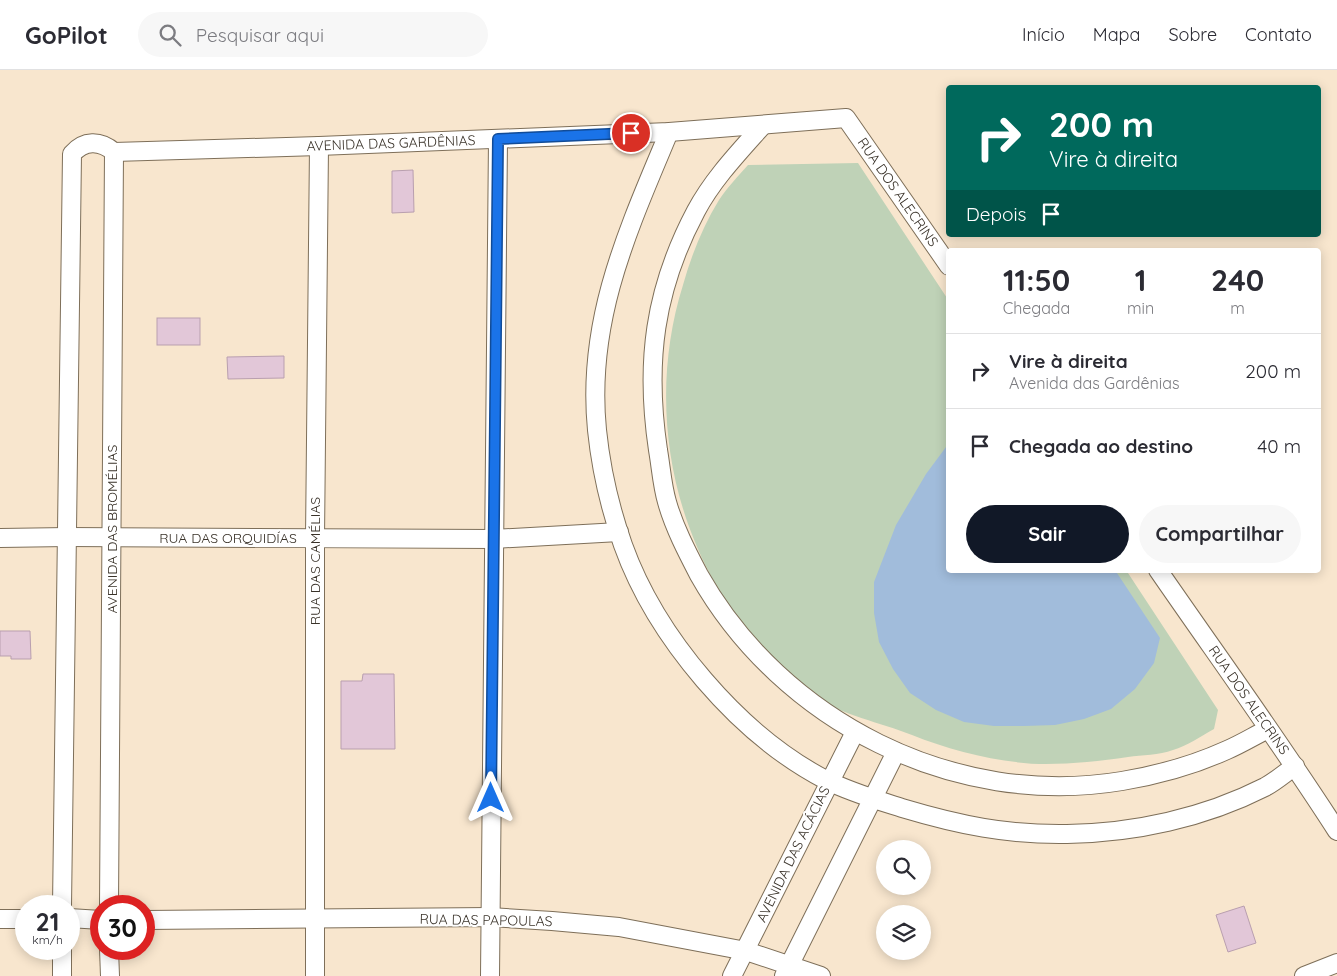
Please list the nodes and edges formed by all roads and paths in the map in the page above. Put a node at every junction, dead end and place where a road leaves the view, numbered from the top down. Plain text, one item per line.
1 (846, 118) joint
2 (763, 125) junction
3 (669, 132) junction
4 (498, 139) junction
5 (319, 146) junction
6 (114, 152) junction
7 (946, 262) edge
8 (619, 532) junction
9 (67, 537) junction
10 (112, 537) junction
11 (0, 538) edge
12 (315, 538) junction
13 (494, 539) junction
14 (1160, 573) edge
15 (1268, 729) junction
16 (855, 732) junction
17 (896, 752) junction
18 (1295, 766) junction
19 (829, 781) junction
20 (873, 799) junction
21 (1337, 831) edge
22 (62, 895) edge
23 (109, 895) edge
24 (490, 917) junction
25 (15, 918) edge
26 (0, 919) edge
27 (316, 919) junction
28 (155, 920) edge
29 (746, 951) junction
30 (62, 960) edge
31 (109, 960) edge
32 (1337, 963) edge
33 (787, 971) edge
34 (62, 976) edge
35 (110, 976) edge
36 (315, 976) edge
37 (490, 976) edge
38 (732, 976) edge
39 (821, 976) edge
40 (1304, 976) edge

1 - 2 street, AVENIDA DAS GARDÊNIAS
1 - 7 street, RUA DOS ALECRINS
2 - 3 street, AVENIDA DAS GARDÊNIAS
2 - 16 street
3 - 4 street, AVENIDA DAS GARDÊNIAS
3 - 8 street
4 - 5 street, AVENIDA DAS GARDÊNIAS
4 - 13 street
5 - 6 street, AVENIDA DAS GARDÊNIAS
5 - 12 street, RUA DAS CAMÉLIAS
6 - 9 street
6 - 10 street, AVENIDA DAS BROMÉLIAS
8 - 13 street, RUA DAS ORQUIDÍAS
8 - 19 street
9 - 10 street, RUA DAS ORQUIDÍAS
9 - 11 street, RUA DAS ORQUIDÍAS
9 - 22 street
10 - 12 street, RUA DAS ORQUIDÍAS
10 - 23 street, AVENIDA DAS BROMÉLIAS
12 - 13 street, RUA DAS ORQUIDÍAS
12 - 27 street, RUA DAS CAMÉLIAS
13 - 24 street
14 - 15 street, RUA DOS ALECRINS
15 - 17 street
15 - 18 street, RUA DOS ALECRINS
16 - 17 street
16 - 19 street, AVENIDA DAS ACÁCIAS
17 - 20 street
18 - 20 street
18 - 21 street, RUA DOS ALECRINS
19 - 20 street
19 - 29 street, AVENIDA DAS ACÁCIAS
20 - 33 street
24 - 27 street, RUA DAS PAPOULAS
24 - 29 street, RUA DAS PAPOULAS
24 - 37 street
25 - 26 street
27 - 28 street, RUA DAS PAPOULAS
27 - 36 street, RUA DAS CAMÉLIAS
29 - 33 street, RUA DAS PAPOULAS
29 - 38 street, AVENIDA DAS ACÁCIAS
30 - 34 street
31 - 35 street
32 - 40 street
33 - 39 street, RUA DAS PAPOULAS

